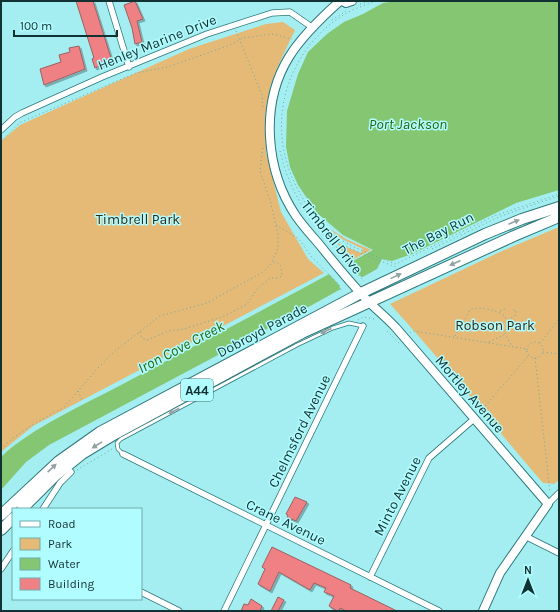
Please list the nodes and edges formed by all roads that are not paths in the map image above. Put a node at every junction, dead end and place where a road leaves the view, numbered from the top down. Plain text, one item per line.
1 (109, 1) edge
2 (342, 1) edge
3 (352, 1) edge
4 (313, 28) junction
5 (129, 67) junction
6 (1, 130) edge
7 (559, 207) edge
8 (559, 217) edge
9 (358, 290) junction
10 (370, 303) junction
11 (363, 326) joint
12 (474, 419) junction
13 (123, 454) joint
14 (71, 472) road end
15 (559, 493) edge
16 (549, 502) junction
17 (23, 508) edge
18 (44, 508) edge
19 (1, 515) edge
20 (12, 519) edge
21 (266, 526) junction
22 (1, 530) edge
23 (524, 536) junction
24 (12, 552) edge
25 (559, 553) edge
26 (1, 569) edge
27 (370, 577) junction
28 (142, 592) edge
29 (179, 611) edge
30 (224, 611) edge
31 (439, 611) edge
32 (483, 611) edge

1 - 5 street
2 - 3 street
2 - 4 street
4 - 5 street, Henley Marine Drive
4 - 9 street, Timbrell Drive
5 - 6 street, Henley Marine Drive
9 -> 7 highway, Dobroyd Parade / A44
8 -> 10 highway, Dobroyd Parade / A44
9 - 10 street, Timbrell Drive
19 -> 9 highway, Dobroyd Parade / A44
10 - 12 street, Mortley Avenue
10 -> 17 highway, Dobroyd Parade / A44
11 -> 13 lane
11 - 21 street, Chelmsford Avenue
12 - 16 street, Mortley Avenue
12 - 27 street, Minto Avenue
13 - 21 street, Crane Avenue
14 - 18 street
15 - 16 street
16 - 23 street
20 - 22 highway
21 - 27 street, Crane Avenue
21 - 30 street, Chelmsford Avenue
23 - 25 street
23 - 32 street
24 - 26 street
27 - 31 street, Crane Avenue
28 - 29 street

